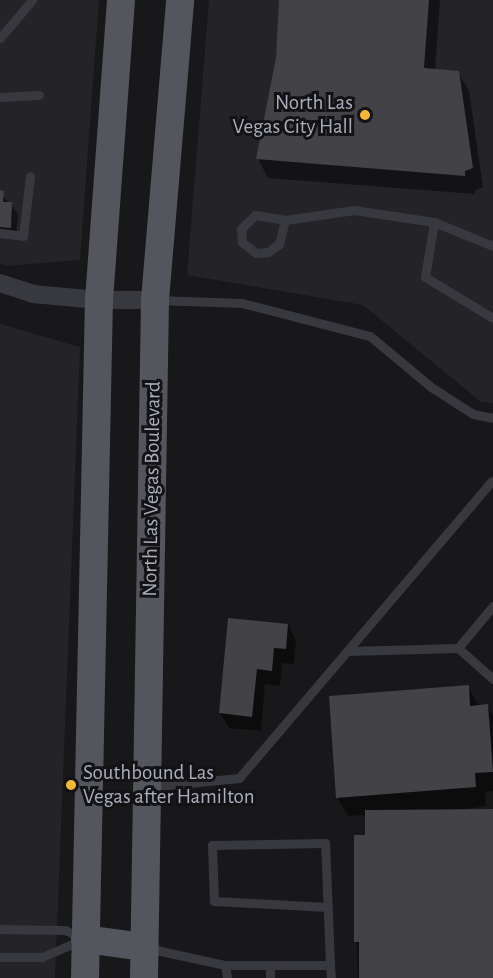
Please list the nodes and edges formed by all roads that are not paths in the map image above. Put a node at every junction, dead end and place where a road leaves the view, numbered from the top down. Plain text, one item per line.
1 (32, 0) edge
2 (121, 0) edge
3 (180, 0) edge
4 (0, 38) edge
5 (39, 95) dead end
6 (0, 97) edge
7 (30, 176) dead end
8 (285, 220) junction
9 (434, 222) junction
10 (0, 233) edge
11 (493, 246) edge
12 (0, 283) edge
13 (99, 300) junction
14 (155, 300) junction
15 (493, 318) edge
16 (493, 418) edge
17 (492, 481) edge
18 (493, 606) edge
19 (458, 648) junction
20 (347, 651) junction
21 (493, 679) edge
22 (147, 788) junction
23 (328, 907) junction
24 (0, 929) edge
25 (85, 939) junction
26 (144, 947) junction
27 (0, 957) edge
28 (225, 964) junction
29 (270, 965) junction
30 (330, 965) junction
31 (85, 978) edge
32 (144, 978) edge
33 (226, 978) edge
34 (270, 978) edge
35 (331, 978) edge

1 - 4 lane
2 - 13 main road
3 - 14 main road, North Las Vegas Boulevard
5 - 6 lane
7 - 10 lane
8 - 8 lane
8 - 9 lane
9 - 11 lane
9 - 15 lane
12 - 13 street
13 - 14 street
13 - 25 main road
14 - 16 lane
14 - 22 main road, North Las Vegas Boulevard
17 - 20 lane
18 - 19 lane
19 - 20 lane
19 - 21 lane
20 - 22 lane
22 - 26 main road, North Las Vegas Boulevard
23 - 23 lane
23 - 30 lane
24 - 25 lane
25 - 26 main road
25 - 27 lane
25 - 31 main road
26 - 28 lane
26 - 32 main road, North Las Vegas Boulevard
28 - 29 lane
28 - 33 lane
29 - 30 lane
29 - 34 lane
30 - 35 lane

